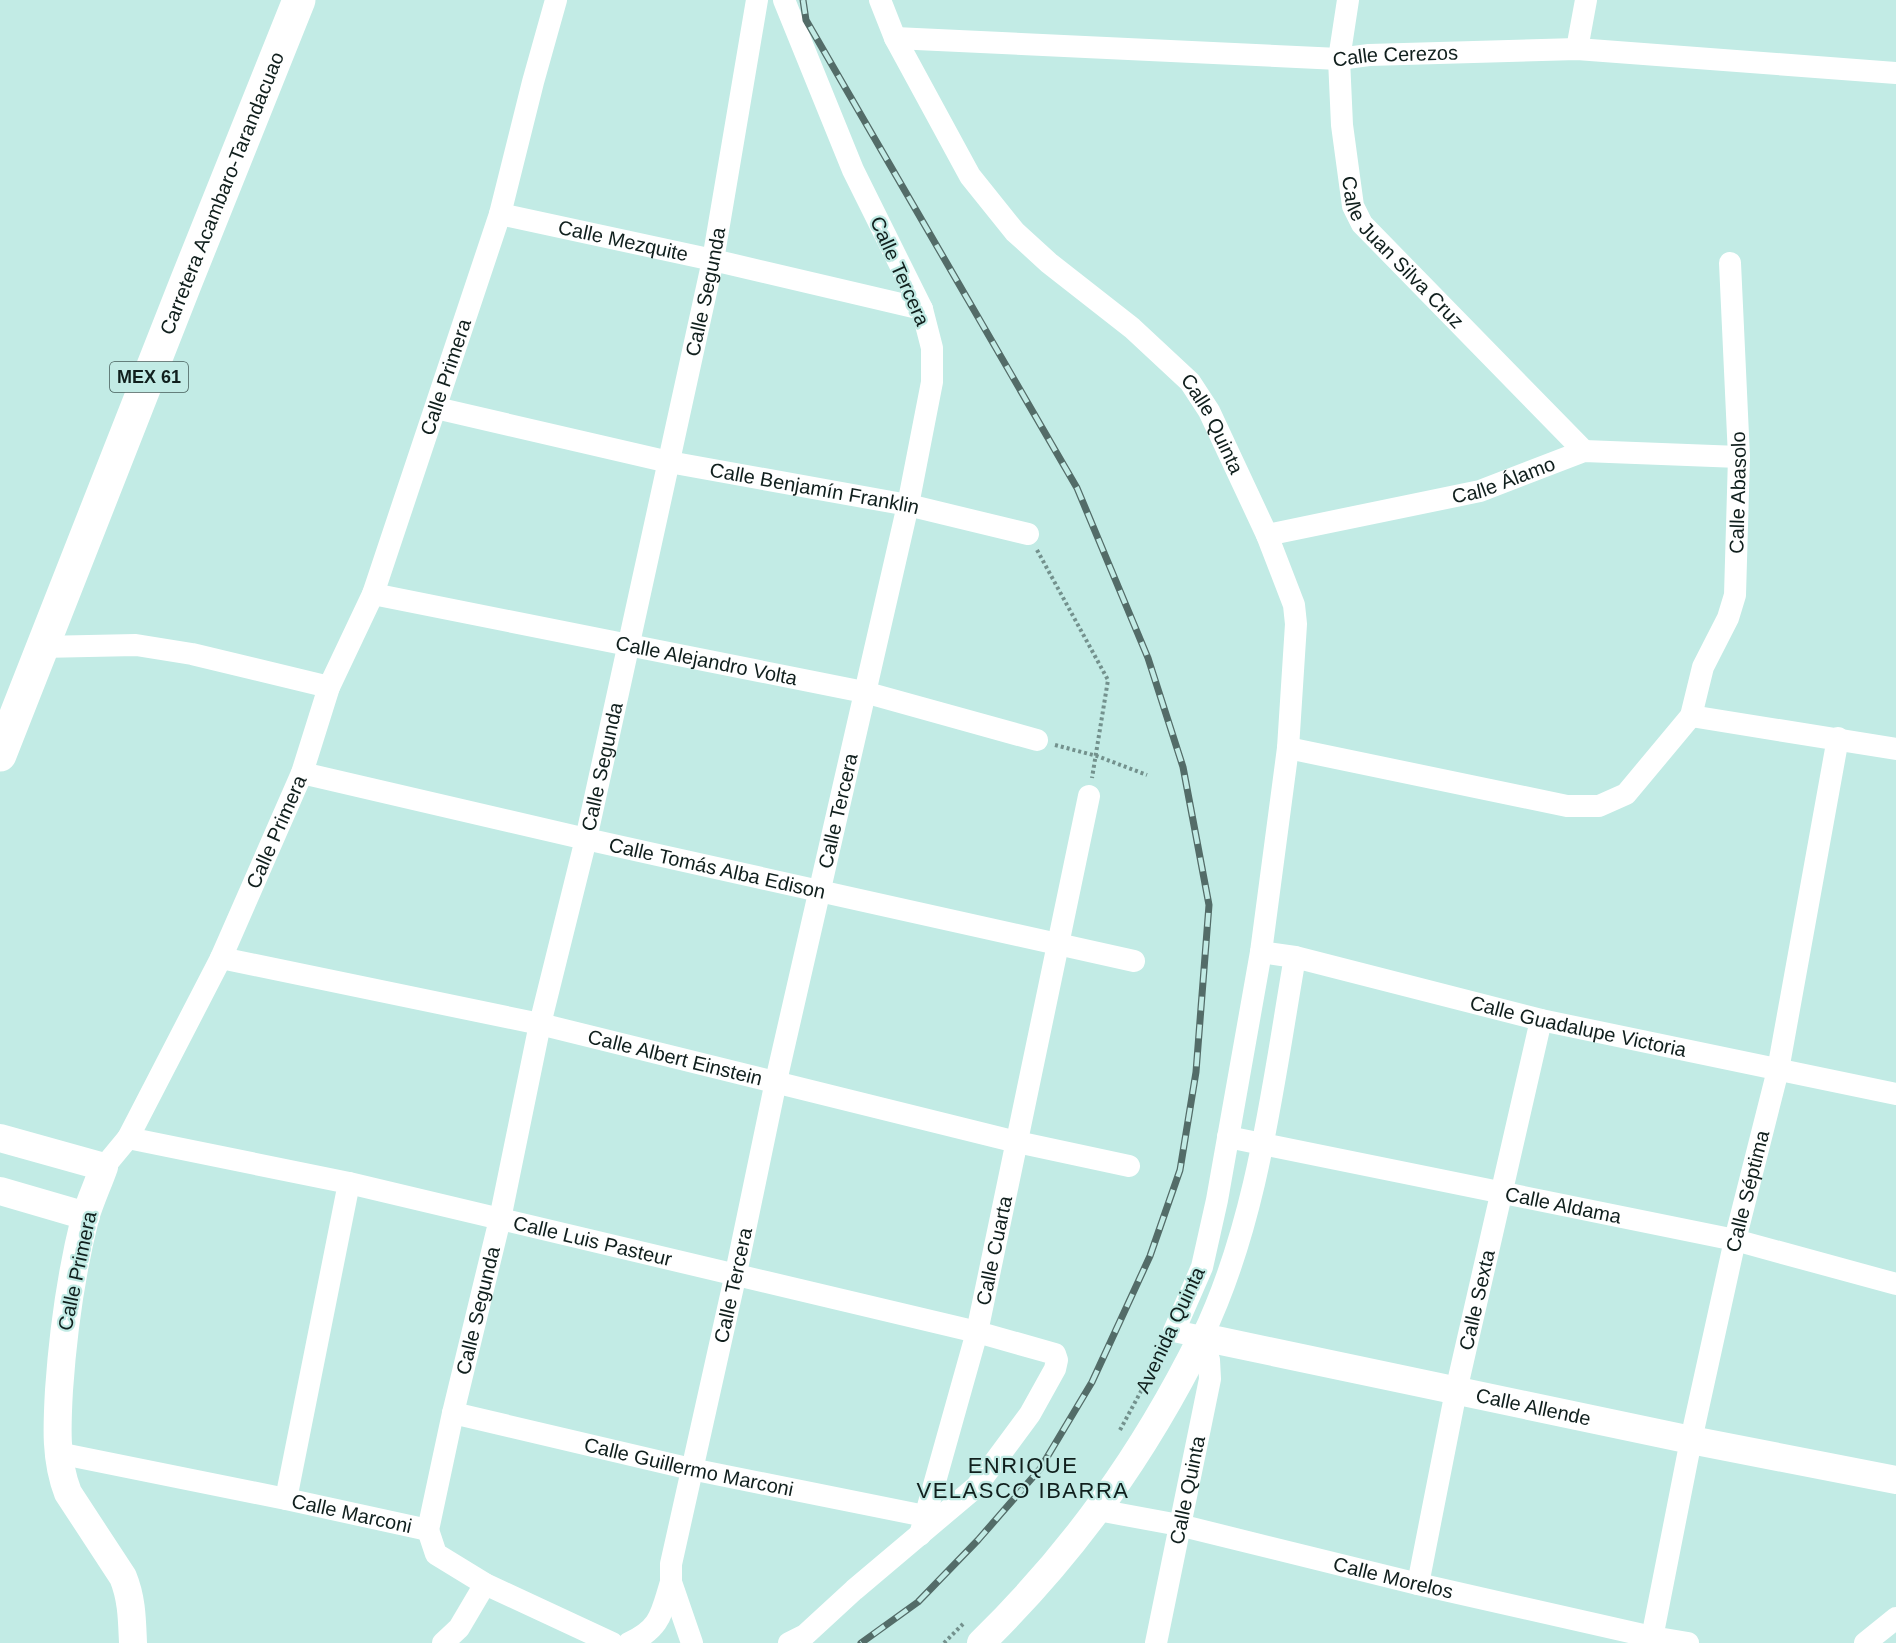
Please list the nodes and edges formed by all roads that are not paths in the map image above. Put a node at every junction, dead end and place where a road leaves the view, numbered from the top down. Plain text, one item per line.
1 (299, 0) edge
2 (556, 0) edge
3 (757, 0) edge
4 (784, 0) edge
5 (880, 0) edge
6 (1347, 0) edge
7 (1586, 0) edge
8 (896, 38) junction
9 (1577, 50) junction
10 (1339, 59) junction
11 (1896, 74) edge
12 (500, 214) junction
13 (713, 260) junction
14 (1730, 263) dead end
15 (922, 309) junction
16 (436, 408) junction
17 (1584, 451) junction
18 (1739, 457) junction
19 (669, 462) junction
20 (908, 505) junction
21 (1028, 534) road end
22 (1267, 535) junction
23 (373, 594) junction
24 (629, 644) junction
25 (41, 647) junction
26 (329, 687) junction
27 (864, 692) junction
28 (1691, 716) junction
29 (1838, 738) junction
30 (1037, 740) road end
31 (1288, 748) junction
32 (1896, 748) edge
33 (0, 755) edge
34 (302, 772) junction
35 (1089, 796) road end
36 (586, 839) junction
37 (819, 892) junction
38 (1058, 945) junction
39 (1261, 952) junction
40 (1295, 957) junction
41 (221, 958) junction
42 (1134, 961) dead end
43 (1541, 1020) junction
44 (540, 1024) junction
45 (1778, 1070) junction
46 (776, 1081) junction
47 (1896, 1094) edge
48 (1228, 1137) junction
49 (0, 1138) edge
50 (128, 1138) junction
51 (1017, 1142) junction
52 (1262, 1145) junction
53 (1129, 1166) dead end
54 (105, 1167) junction
55 (349, 1183) junction
56 (0, 1191) edge
57 (1500, 1194) junction
58 (86, 1216) junction
59 (500, 1220) junction
60 (1735, 1240) junction
61 (736, 1273) junction
62 (1896, 1284) edge
63 (1174, 1331) joint
64 (977, 1332) junction
65 (1202, 1337) junction
66 (1456, 1391) junction
67 (453, 1413) junction
68 (1691, 1440) junction
69 (58, 1453) junction
70 (691, 1469) junction
71 (1896, 1480) edge
72 (286, 1499) junction
73 (1098, 1510) junction
74 (923, 1526) junction
75 (1179, 1526) junction
76 (428, 1530) junction
77 (671, 1582) junction
78 (485, 1584) junction
79 (1418, 1584) junction
80 (1896, 1618) edge
81 (1896, 1627) edge
82 (974, 1632) edge
83 (1651, 1640) edge
84 (133, 1643) edge
85 (443, 1643) edge
86 (612, 1643) edge
87 (629, 1643) edge
88 (692, 1643) edge
89 (789, 1643) edge
90 (1156, 1643) edge
91 (1688, 1643) edge
92 (1865, 1643) edge
93 (1892, 1643) edge

1 - 25 main road, Carretera Acambaro-Tarandacuao / MEX 61
2 - 12 street, Calle Primera
3 - 13 street, Calle Segunda
4 - 15 street, Calle Tercera
5 - 8 street, Calle Quinta
6 - 10 street, Calle Juan Silva Cruz
7 - 9 street
8 - 10 street, Calle Cerezos
8 - 22 street, Calle Quinta
9 - 10 street, Calle Cerezos
9 - 11 street, Calle Cerezos
10 - 17 street, Calle Juan Silva Cruz
12 - 13 street, Calle Mezquite
12 - 16 street, Calle Primera
13 - 15 street, Calle Mezquite
13 - 19 street, Calle Segunda
14 - 18 street, Calle Abasolo
15 - 20 street, Calle Tercera
16 - 19 street, Calle Benjamín Franklin
16 - 23 street, Calle Primera
17 - 18 street, Calle Álamo
17 - 22 street, Calle Álamo
18 - 28 street, Calle Abasolo
19 - 20 street, Calle Benjamín Franklin
19 - 24 street, Calle Segunda
20 - 21 street, Calle Benjamín Franklin
20 - 27 street, Calle Tercera
22 - 31 street, Calle Quinta
23 - 24 street, Calle Alejandro Volta
23 - 26 street, Calle Primera
24 - 27 street, Calle Alejandro Volta
24 - 36 street, Calle Segunda
25 - 26 street
25 - 33 main road, Carretera Acambaro-Tarandacuao / MEX 61
26 - 34 street, Calle Primera
27 - 30 street, Calle Alejandro Volta
27 - 37 street, Calle Tercera
28 - 29 street
28 - 31 street, Calle Abasolo
29 - 32 street
29 - 45 street, Calle Séptima
31 - 39 street, Calle Quinta
34 - 36 street, Calle Tomás Alba Edison
34 - 41 street, Calle Primera
35 - 38 street, Calle Cuarta
36 - 37 street, Calle Tomás Alba Edison
36 - 44 street, Calle Segunda
37 - 38 street, Calle Tomás Alba Edison
37 - 46 street, Calle Tercera
38 - 42 street, Calle Tomás Alba Edison
38 - 51 street, Calle Cuarta
39 - 40 street, Calle Guadalupe Victoria
39 - 48 street, Avenida Quinta
40 - 43 street, Calle Guadalupe Victoria
40 - 52 street, Avenida Quinta
41 - 44 street, Calle Albert Einstein
41 - 50 street, Calle Primera
43 - 45 street, Calle Guadalupe Victoria
43 - 57 street, Calle Sexta
44 - 46 street, Calle Albert Einstein
44 - 59 street, Calle Segunda
45 - 47 street, Calle Guadalupe Victoria
45 - 60 street, Calle Séptima
46 - 51 street, Calle Albert Einstein
46 - 61 street, Calle Tercera
48 - 52 street, Calle Aldama
48 - 63 street, Avenida Quinta
49 - 54 street
50 - 54 street, Calle Primera
50 - 55 street, Calle Luis Pasteur
51 - 53 street, Calle Albert Einstein
51 - 64 street, Calle Cuarta
52 - 57 street, Calle Aldama
52 - 65 street, Avenida Quinta
54 - 58 street, Calle Primera
55 - 59 street, Calle Luis Pasteur
55 - 72 street
56 - 58 street
57 - 60 street, Calle Aldama
57 - 66 street, Calle Sexta
58 - 69 street, Calle Primera
59 - 61 street, Calle Luis Pasteur
59 - 67 street, Calle Segunda
60 - 62 street, Calle Aldama
60 - 68 street, Calle Séptima
61 - 64 street, Calle Luis Pasteur
61 - 70 street, Calle Tercera
63 - 65 street, Calle Allende
64 - 74 street, Calle Cuarta
64 - 74 street, Calle Luis Pasteur
65 - 66 street, Calle Allende
65 - 73 street, Avenida Quinta
65 - 75 street, Calle Quinta
66 - 68 street, Calle Allende
66 - 79 street, Calle Sexta
67 - 70 street, Calle Guillermo Marconi
67 - 76 street, Calle Segunda
68 - 71 street, Calle Allende
68 - 83 street, Calle Séptima
69 - 72 street, Calle Marconi
69 - 84 street, Calle Primera
70 - 74 street, Calle Guillermo Marconi
70 - 77 street, Calle Tercera
72 - 76 street, Calle Marconi
73 - 75 street, Calle Morelos
73 - 82 street, Avenida Quinta
74 - 89 street
75 - 79 street, Calle Morelos
75 - 90 street, Calle Quinta
76 - 78 street, Calle Marconi
77 - 87 street
77 - 88 street, Calle Tercera
78 - 85 street
78 - 86 street, Calle Marconi
79 - 83 street, Calle Morelos
80 - 92 street
81 - 93 street
83 - 91 street, Calle Morelos

